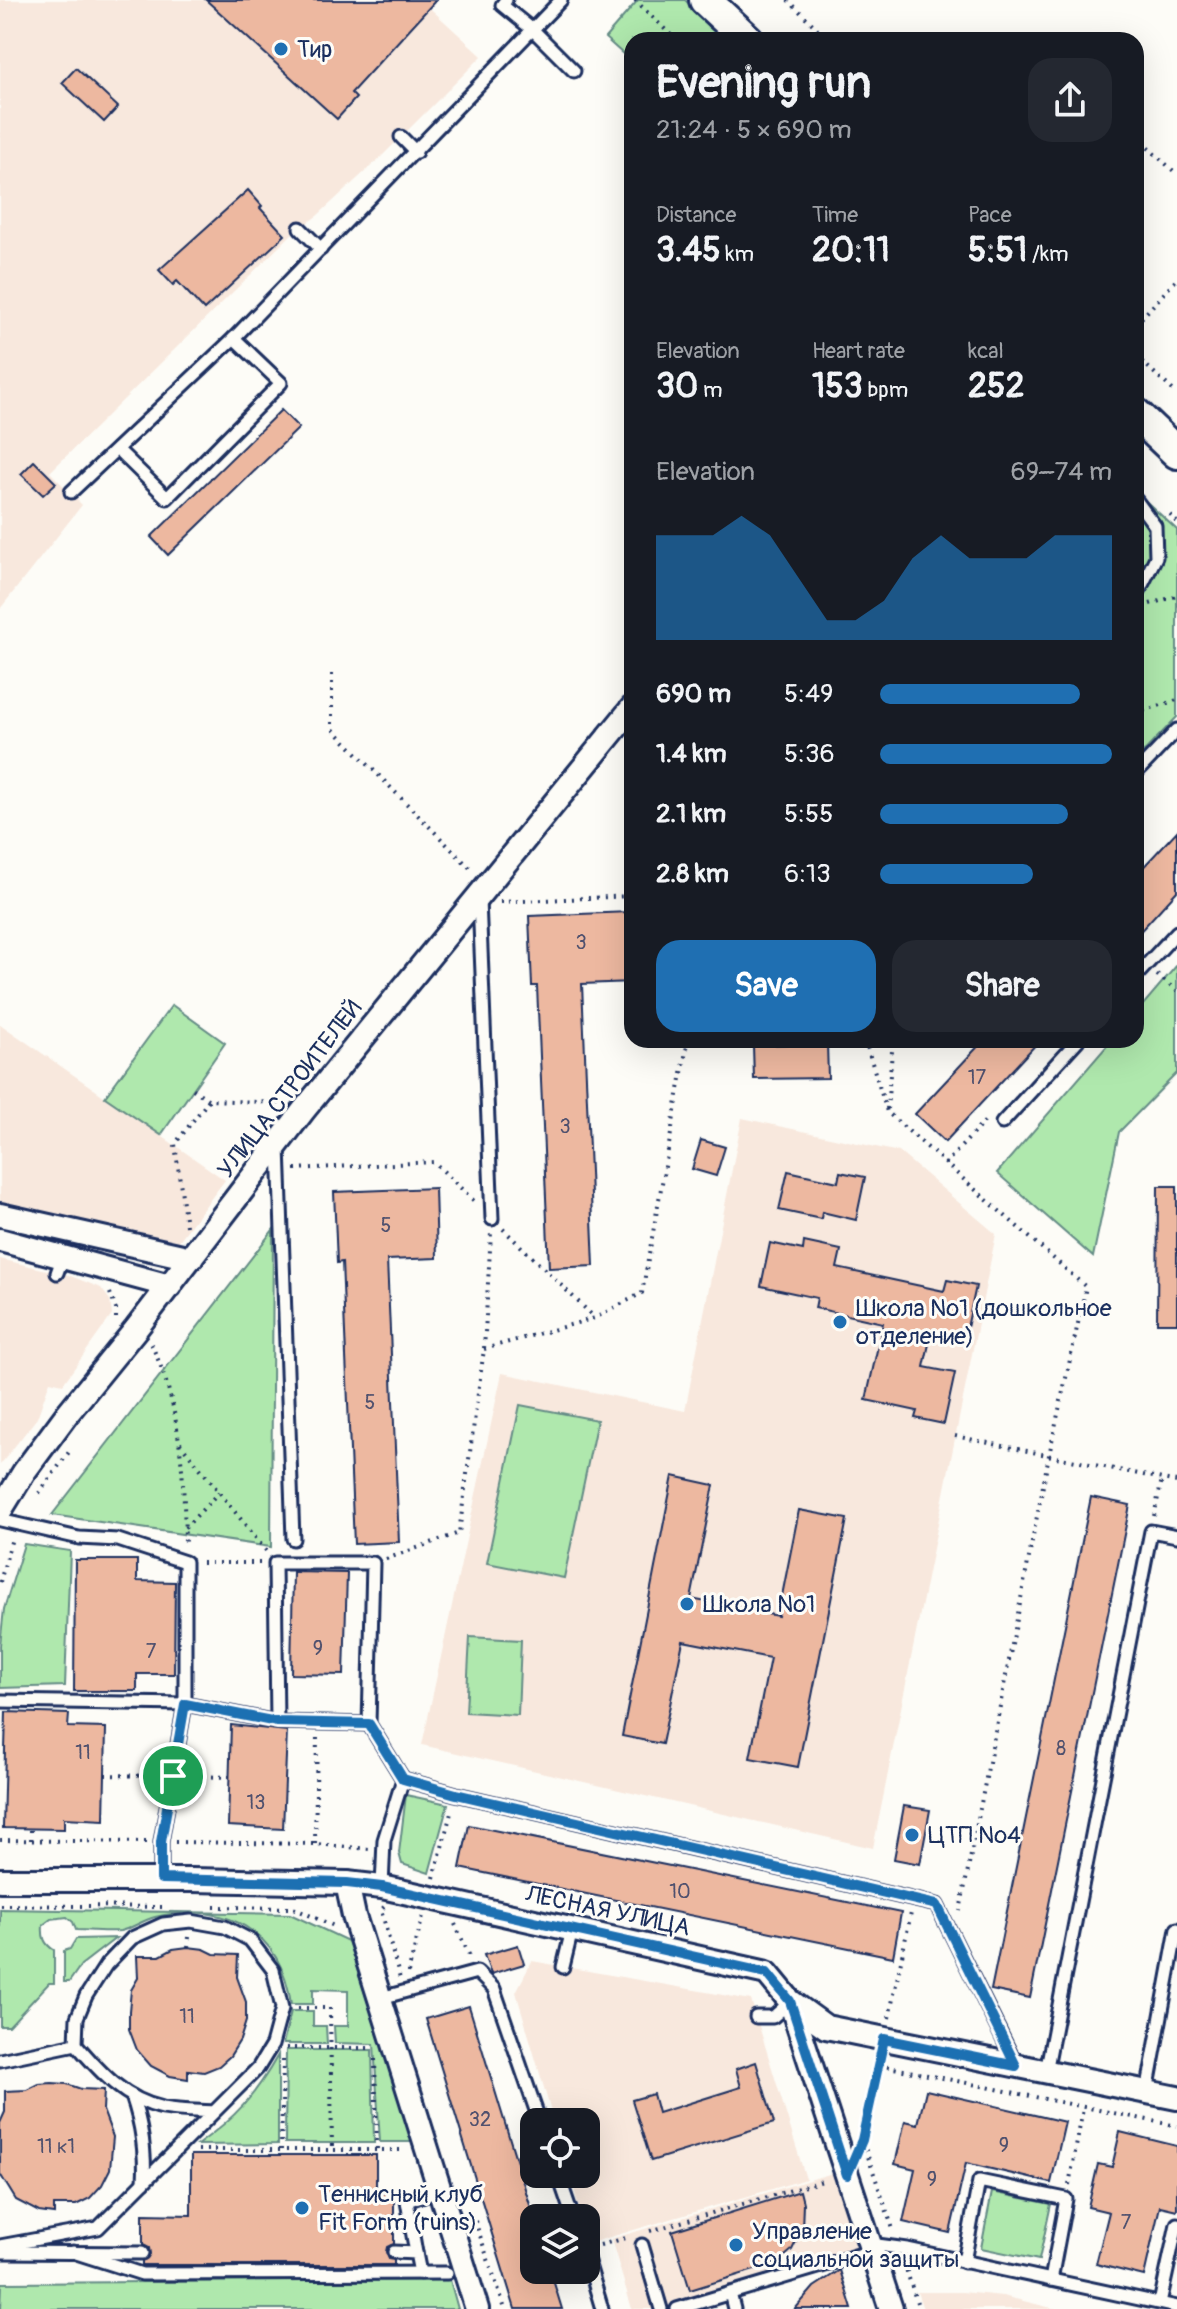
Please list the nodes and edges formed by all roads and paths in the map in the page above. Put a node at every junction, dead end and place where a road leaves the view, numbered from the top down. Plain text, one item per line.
1 (506, 0) edge
2 (561, 0) edge
3 (635, 0) edge
4 (705, 0) edge
5 (788, 0) edge
6 (534, 31) junction
7 (668, 32) edge
8 (739, 32) edge
9 (821, 32) edge
10 (574, 71) dead end
11 (401, 137) dead end
12 (1144, 144) edge
13 (416, 152) junction
14 (1177, 174) edge
15 (300, 228) dead end
16 (321, 249) junction
17 (1177, 279) edge
18 (1144, 315) edge
19 (234, 338) junction
20 (1144, 363) edge
21 (1177, 394) edge
22 (1144, 422) edge
23 (117, 449) junction
24 (1177, 453) edge
25 (71, 492) dead end
26 (1144, 511) edge
27 (1144, 581) edge
28 (1177, 596) edge
29 (1150, 604) dead end
30 (332, 674) dead end
31 (1177, 700) edge
32 (1144, 710) edge
33 (624, 718) edge
34 (1177, 730) edge
35 (1144, 765) edge
36 (483, 891) junction
37 (624, 896) edge
38 (1177, 932) edge
39 (1144, 967) edge
40 (687, 1048) edge
41 (867, 1048) edge
42 (892, 1048) edge
43 (1071, 1048) edge
44 (193, 1089) dead end
45 (209, 1100) junction
46 (294, 1110) dead end
47 (887, 1112) junction
48 (1002, 1123) dead end
49 (279, 1142) junction
50 (280, 1170) junction
51 (0, 1215) edge
52 (492, 1219) junction
53 (187, 1227) dead end
54 (0, 1240) edge
55 (191, 1258) junction
56 (170, 1286) junction
57 (595, 1318) junction
58 (149, 1341) dead end
59 (484, 1349) junction
60 (955, 1436) dead end
61 (179, 1441) junction
62 (69, 1451) dead end
63 (1049, 1455) junction
64 (1162, 1479) junction
65 (1177, 1482) edge
66 (219, 1492) junction
67 (8, 1518) edge
68 (0, 1520) edge
69 (184, 1529) junction
70 (1151, 1531) junction
71 (1177, 1536) edge
72 (293, 1539) dead end
73 (185, 1562) junction
74 (275, 1563) junction
75 (373, 1563) junction
76 (0, 1582) edge
77 (0, 1701) edge
78 (185, 1704) junction
79 (277, 1722) junction
80 (318, 1723) junction
81 (369, 1724) junction
82 (105, 1775) dead end
83 (173, 1776) junction
84 (229, 1777) dead end
85 (403, 1779) junction
86 (456, 1794) junction
87 (31, 1829) dead end
88 (0, 1840) edge
89 (31, 1840) junction
90 (161, 1842) junction
91 (315, 1844) junction
92 (383, 1850) junction
93 (423, 1877) dead end
94 (161, 1879) junction
95 (0, 1880) edge
96 (347, 1883) junction
97 (382, 1887) junction
98 (914, 1900) junction
99 (0, 1905) edge
100 (163, 1907) dead end
101 (207, 1907) dead end
102 (424, 1911) dead end
103 (452, 1918) dead end
104 (385, 1921) dead end
105 (336, 1927) dead end
106 (1177, 1929) edge
107 (572, 1930) junction
108 (954, 1941) junction
109 (563, 1967) dead end
110 (477, 1972) junction
111 (403, 1991) junction
112 (381, 1998) junction
113 (790, 2001) junction
114 (282, 2008) junction
115 (756, 2017) dead end
116 (884, 2039) junction
117 (76, 2044) junction
118 (331, 2048) junction
119 (0, 2060) edge
120 (879, 2065) junction
121 (1016, 2066) junction
122 (1046, 2072) junction
123 (1147, 2092) junction
124 (132, 2096) junction
125 (1177, 2098) edge
126 (535, 2108) edge
127 (1083, 2109) junction
128 (214, 2112) junction
129 (1177, 2126) edge
130 (862, 2140) junction
131 (427, 2146) junction
132 (176, 2150) junction
133 (281, 2150) junction
134 (332, 2150) junction
135 (377, 2150) junction
136 (847, 2175) junction
137 (144, 2182) junction
138 (441, 2189) junction
139 (1066, 2199) junction
140 (1177, 2224) edge
141 (642, 2245) dead end
142 (600, 2246) edge
143 (871, 2248) junction
144 (899, 2248) junction
145 (0, 2249) edge
146 (73, 2252) junction
147 (394, 2252) dead end
148 (142, 2253) dead end
149 (416, 2253) junction
150 (964, 2262) junction
151 (420, 2273) junction
152 (447, 2273) dead end
153 (1051, 2280) junction
154 (595, 2284) edge
155 (730, 2293) junction
156 (1160, 2303) junction
157 (1177, 2307) edge
158 (477, 2309) edge
159 (602, 2309) edge
160 (661, 2309) edge
161 (677, 2309) edge
162 (734, 2309) edge
163 (891, 2309) edge
164 (919, 2309) edge

1 - 6 lane
2 - 6 lane
3 - 7 path
4 - 8 street
5 - 9 path
6 - 10 lane
6 - 13 lane
11 - 13 lane
12 - 14 path
13 - 16 lane
15 - 16 lane
16 - 19 lane
17 - 18 path
19 - 23 lane
19 - 23 lane
20 - 21 path
22 - 24 street
23 - 25 lane
26 - 27 lane
28 - 29 path
30 - 36 path
31 - 32 path
33 - 36 street, УЛИЦА СТРОИТЕЛЕЙ
34 - 35 lane
36 - 37 path
36 - 49 street, УЛИЦА СТРОИТЕЛЕЙ
36 - 52 lane
38 - 39 lane
40 - 57 path
41 - 47 path
42 - 47 path
43 - 48 lane
44 - 45 path
45 - 46 path
45 - 53 path
47 - 63 path
49 - 50 lane
49 - 55 street, УЛИЦА СТРОИТЕЛЕЙ
50 - 52 path
50 - 72 lane
51 - 55 street
52 - 57 path
52 - 59 path
54 - 56 street
55 - 56 street, УЛИЦА СТРОИТЕЛЕЙ
56 - 67 street, УЛИЦА СТРОИТЕЛЕЙ
57 - 59 path
58 - 61 path
59 - 75 path
60 - 63 path
61 - 66 path
61 - 69 path
62 - 67 path
63 - 64 path
63 - 108 path
64 - 65 path
64 - 70 path
66 - 69 path
66 - 74 path
67 - 68 lane
67 - 73 lane
67 - 76 path
69 - 73 path
70 - 71 lane
70 - 122 lane
73 - 74 path
73 - 78 lane
74 - 75 lane
74 - 79 lane
75 - 81 lane
77 - 78 lane
78 - 79 lane
78 - 83 lane
79 - 80 lane
80 - 81 lane
80 - 91 path
81 - 85 lane
82 - 83 path
83 - 84 path
83 - 90 lane
85 - 86 lane
85 - 92 lane
86 - 93 path
86 - 98 lane
87 - 89 path
88 - 89 path
89 - 90 path
90 - 91 path
90 - 94 lane
91 - 92 path
92 - 97 lane
94 - 95 street, ЛЕСНАЯ УЛИЦА
94 - 96 street, ЛЕСНАЯ УЛИЦА
96 - 97 street, ЛЕСНАЯ УЛИЦА
96 - 112 street
97 - 107 street, ЛЕСНАЯ УЛИЦА
98 - 108 lane
98 - 116 path
99 - 100 path
101 - 105 path
102 - 111 path
103 - 110 path
104 - 111 path
106 - 123 lane
107 - 109 lane
107 - 113 street, ЛЕСНАЯ УЛИЦА
108 - 121 lane
110 - 111 lane
110 - 126 lane
111 - 112 lane
112 - 131 street
113 - 115 lane
113 - 116 street, ЛЕСНАЯ УЛИЦА
113 - 136 street
114 - 117 lane
114 - 118 path
114 - 128 lane
116 - 120 path
116 - 121 street, ЛЕСНАЯ УЛИЦА
117 - 119 lane
117 - 124 lane
118 - 133 path
118 - 134 path
118 - 135 path
120 - 127 path
120 - 130 path
121 - 122 street, ЛЕСНАЯ УЛИЦА
122 - 123 street, ЛЕСНАЯ УЛИЦА
123 - 125 street, ЛЕСНАЯ УЛИЦА
124 - 128 lane
124 - 137 lane
127 - 129 path
127 - 139 path
128 - 132 lane
130 - 136 path
130 - 144 path
131 - 135 path
131 - 138 street
132 - 133 path
132 - 137 lane
133 - 134 path
134 - 135 path
136 - 142 path
136 - 143 street
137 - 145 lane
138 - 149 lane
138 - 158 street
139 - 150 lane
139 - 153 lane
140 - 156 lane
141 - 160 lane
143 - 144 lane
143 - 155 lane
143 - 163 street
144 - 150 lane
144 - 164 path
145 - 146 lane
146 - 148 lane
146 - 151 lane
147 - 149 lane
149 - 151 lane
150 - 153 lane
151 - 152 lane
153 - 156 lane
154 - 159 lane
155 - 161 lane
155 - 162 lane
156 - 157 lane

